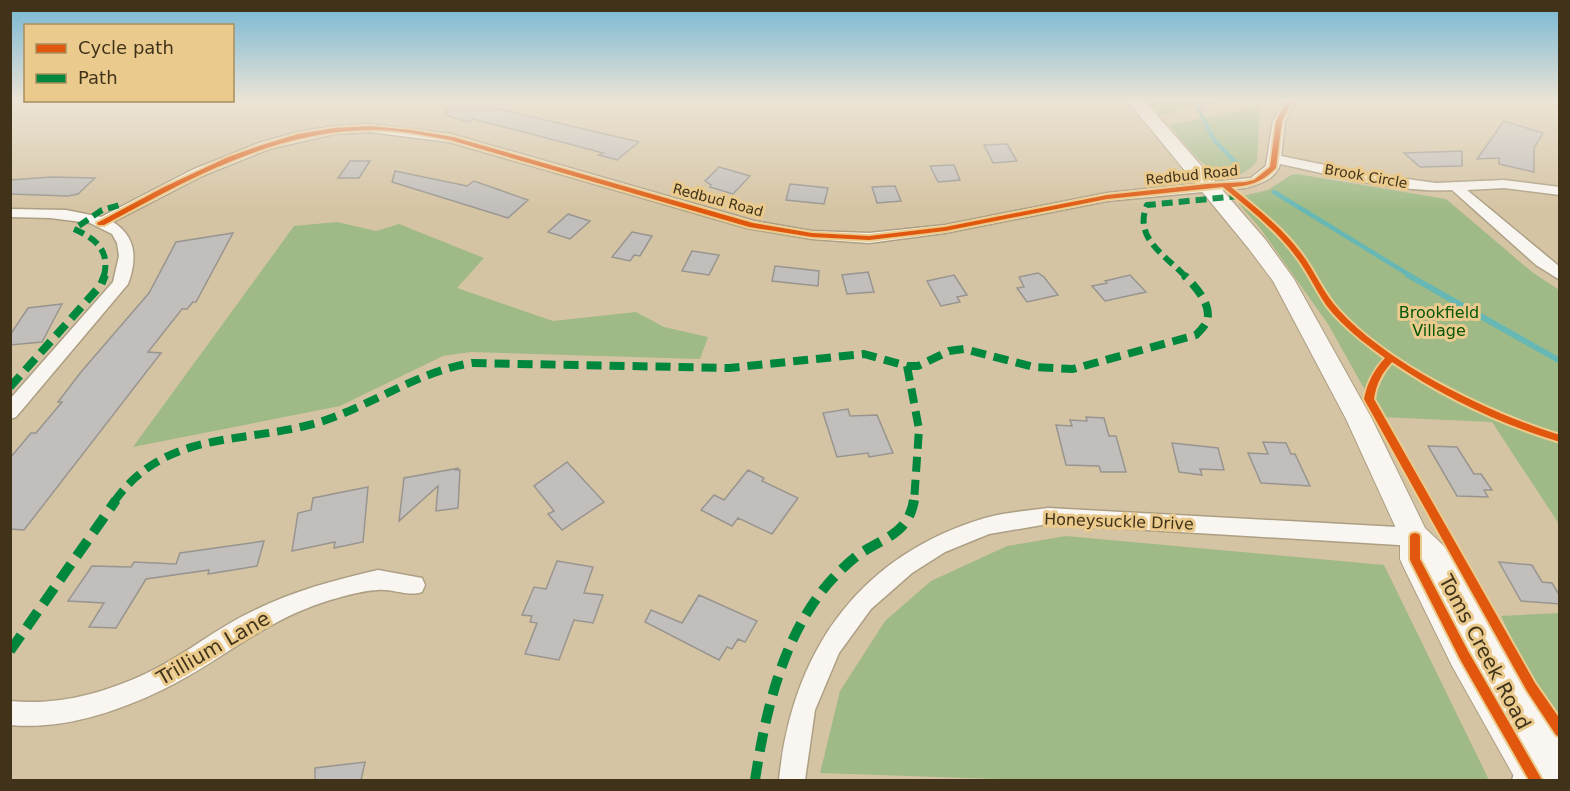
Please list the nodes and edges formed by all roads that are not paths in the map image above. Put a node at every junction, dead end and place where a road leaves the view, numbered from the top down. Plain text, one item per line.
1 (300, 137) edge
2 (447, 137) edge
3 (1166, 137) edge
4 (1278, 137) edge
5 (1276, 159) junction
6 (1207, 186) junction
7 (1456, 187) junction
8 (1560, 191) edge
9 (10, 213) edge
10 (102, 223) junction
11 (1560, 275) edge
12 (10, 412) edge
13 (1415, 537) junction
14 (414, 585) dead end
15 (10, 713) edge
16 (1547, 776) edge
17 (792, 780) edge

1 - 10 street, Redbud Road
2 - 6 street, Redbud Road
3 - 6 street, Toms Creek Road
4 - 5 street
5 - 6 street, Redbud Road
5 - 7 street, Brook Circle
6 - 13 street, Toms Creek Road
7 - 8 street, Brook Circle
7 - 11 street
9 - 10 street
10 - 12 street
13 - 16 street, Toms Creek Road
13 - 17 street, Honeysuckle Drive
14 - 15 street, Trillium Lane

